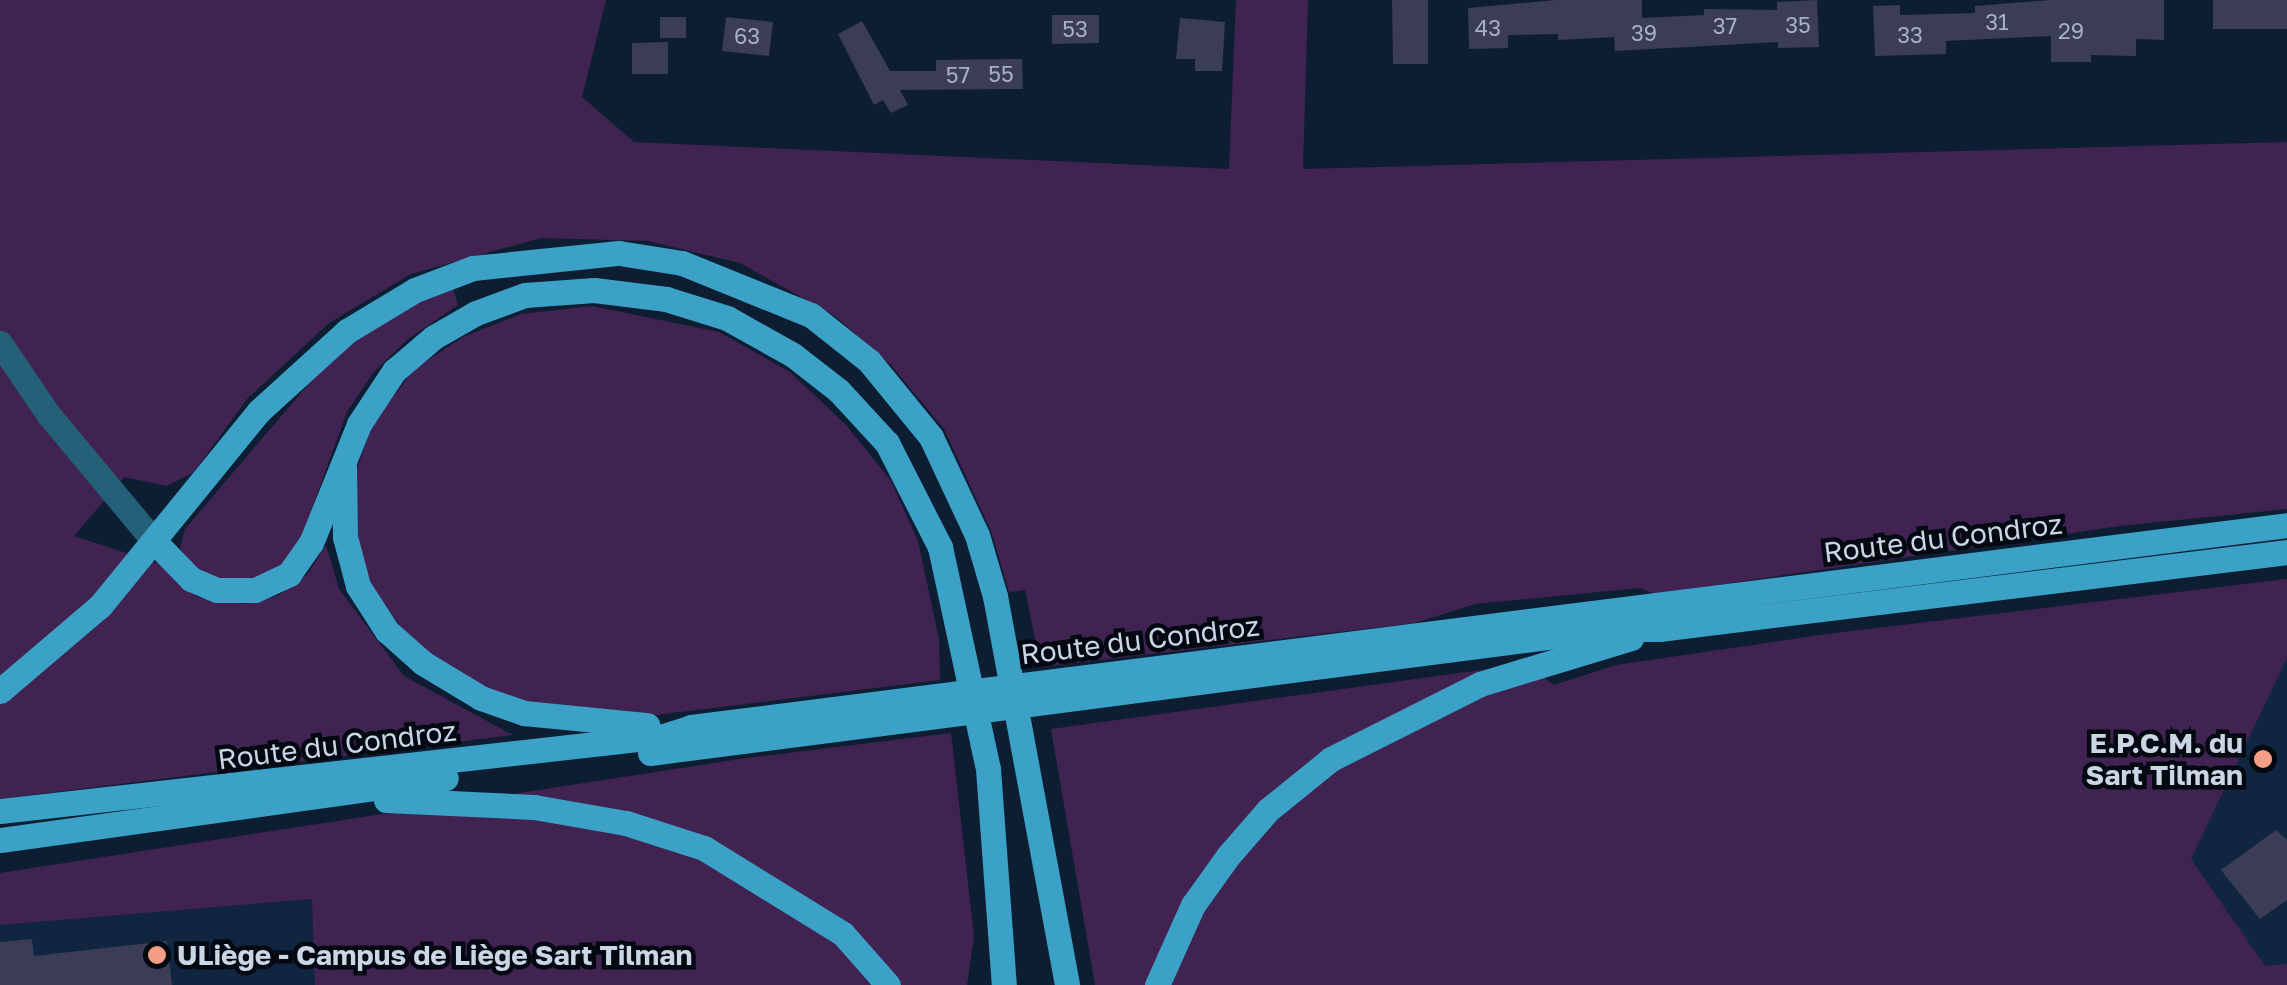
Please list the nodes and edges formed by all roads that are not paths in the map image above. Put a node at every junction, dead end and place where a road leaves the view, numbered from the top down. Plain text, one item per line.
1 (0, 343) edge
2 (344, 462) junction
3 (2287, 525) edge
4 (154, 541) junction
5 (2287, 552) edge
6 (1660, 629) junction
7 (0, 691) edge
8 (691, 727) junction
9 (336, 797) junction
10 (0, 812) edge
11 (0, 840) edge
12 (888, 985) edge
13 (1004, 985) edge
14 (1067, 985) edge
15 (1157, 985) edge

1 - 4 street
2 - 4 main road
2 - 8 main road
2 - 13 main road
3 - 8 main road, Route du Condroz
4 - 7 main road
4 - 14 main road
5 - 6 main road, Route du Condroz
6 - 9 main road, Route du Condroz
6 - 15 main road
8 - 10 main road, Route du Condroz
9 - 11 main road, Route du Condroz
9 - 12 main road

